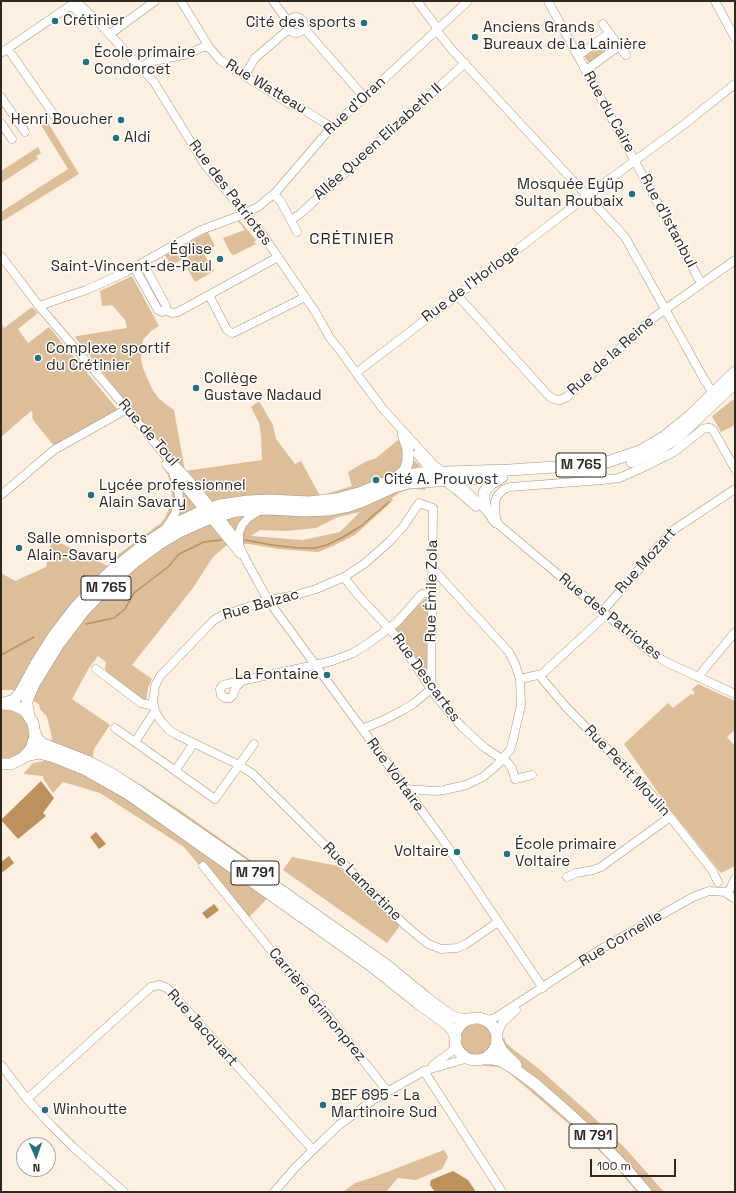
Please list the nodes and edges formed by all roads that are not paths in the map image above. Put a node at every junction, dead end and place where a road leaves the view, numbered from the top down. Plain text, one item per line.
1 (155, 1) edge
2 (181, 1) edge
3 (272, 1) edge
4 (417, 1) edge
5 (468, 1) edge
6 (548, 1) edge
7 (715, 1) edge
8 (74, 2) edge
9 (603, 24) dead end
10 (289, 26) junction
11 (303, 27) junction
12 (437, 30) junction
13 (609, 33) junction
14 (110, 34) junction
15 (735, 38) edge
16 (619, 46) junction
17 (209, 47) junction
18 (8, 48) junction
19 (1, 54) edge
20 (626, 55) dead end
21 (578, 56) junction
22 (465, 63) junction
23 (141, 67) junction
24 (586, 70) junction
25 (245, 75) junction
26 (735, 84) edge
27 (364, 97) junction
28 (1, 98) edge
29 (54, 115) dead end
30 (1, 123) edge
31 (331, 127) junction
32 (25, 132) dead end
33 (12, 139) dead end
34 (635, 160) junction
35 (274, 194) junction
36 (587, 196) junction
37 (245, 214) junction
38 (291, 220) junction
39 (298, 232) dead end
40 (1, 256) edge
41 (278, 257) junction
42 (735, 260) edge
43 (143, 262) junction
44 (134, 267) junction
45 (701, 282) junction
46 (209, 295) junction
47 (457, 295) junction
48 (304, 297) junction
49 (39, 306) junction
50 (665, 308) junction
51 (165, 310) junction
52 (735, 372) edge
53 (356, 373) junction
54 (735, 383) edge
55 (715, 397) junction
56 (125, 410) junction
57 (394, 422) junction
58 (403, 434) junction
59 (169, 467) junction
60 (735, 469) edge
61 (443, 476) junction
62 (502, 477) junction
63 (396, 478) junction
64 (517, 486) junction
65 (735, 489) edge
66 (1, 494) edge
67 (419, 503) joint
68 (268, 508) junction
69 (211, 513) junction
70 (496, 522) junction
71 (158, 535) junction
72 (240, 545) junction
73 (247, 562) junction
74 (433, 569) junction
75 (344, 577) junction
76 (432, 591) junction
77 (268, 600) junction
78 (604, 613) junction
79 (390, 628) junction
80 (735, 632) edge
81 (315, 665) junction
82 (96, 669) dead end
83 (539, 675) junction
84 (698, 678) junction
85 (520, 679) junction
86 (243, 680) dead end
87 (431, 689) junction
88 (735, 694) edge
89 (2, 704) edge
90 (155, 708) junction
91 (29, 716) junction
92 (115, 728) dead end
93 (362, 729) junction
94 (35, 732) junction
95 (135, 742) junction
96 (194, 743) junction
97 (254, 744) dead end
98 (26, 756) junction
99 (503, 759) junction
100 (3, 765) edge
101 (239, 765) junction
102 (176, 771) junction
103 (532, 775) dead end
104 (405, 789) junction
105 (670, 817) junction
106 (203, 866) dead end
107 (567, 877) dead end
108 (726, 884) edge
109 (735, 898) edge
110 (498, 922) junction
111 (543, 988) junction
112 (472, 1019) junction
113 (484, 1020) junction
114 (497, 1038) junction
115 (456, 1039) junction
116 (477, 1060) junction
117 (1, 1064) edge
118 (424, 1072) junction
119 (535, 1084) junction
120 (387, 1091) junction
121 (27, 1098) junction
122 (313, 1150) junction
123 (124, 1192) edge
124 (274, 1192) edge
125 (502, 1192) edge
126 (646, 1192) edge

1 - 14 street
2 - 17 street, Rue Watteau
3 - 10 street
4 - 12 street
5 - 12 street, Rue d'Oran
6 - 21 street, Rue du Caire
7 - 15 street
8 - 14 street, Rue des Patriotes
8 - 18 street
9 - 13 street
10 - 11 street
10 - 11 street
10 - 25 street
11 - 27 street
12 - 22 street
12 - 27 street, Rue d'Oran
13 - 16 street
13 - 21 street
14 - 23 street, Rue des Patriotes
16 - 20 street
16 - 24 street
17 - 23 street
17 - 25 street, Rue Watteau
18 - 19 street
18 - 29 street
21 - 24 street, Rue du Caire
22 - 36 street
22 - 38 street, Allée Queen Elizabeth II
23 - 37 street, Rue des Patriotes
24 - 34 street, Rue du Caire
25 - 31 street, Rue Watteau
26 - 34 street, Rue de l'Horloge
27 - 31 street, Rue d'Oran
28 - 32 street
30 - 33 street
31 - 35 street, Rue d'Oran
34 - 36 street, Rue de l'Horloge
34 - 45 street, Rue d'Istanbul
35 - 37 street, Rue d'Oran
35 - 38 street
36 - 47 street, Rue de l'Horloge
36 - 50 street
37 - 41 street, Rue des Patriotes
37 - 43 street, Rue d'Oran
38 - 39 street
40 - 49 street, Rue de Toul
41 - 46 street
41 - 48 street, Rue des Patriotes
42 - 45 street
43 - 44 street, Rue d'Oran
43 - 51 street
44 - 49 street, Rue d'Oran
44 - 51 street
45 - 50 street
46 - 48 street
46 - 51 street
47 - 50 street, Rue de la Reine
47 - 53 street, Rue de l'Horloge
48 - 53 street, Rue des Patriotes
49 - 56 street, Rue de Toul
50 - 55 street
52 - 55 main road, M 765
53 - 57 street, Rue des Patriotes
54 - 55 main road, M 765
55 - 61 main road, M 765
55 - 62 main road, M 765
56 - 59 street, Rue de Toul
56 - 66 street
56 - 69 street, Rue de Toul
57 - 58 street, Rue des Patriotes
57 - 61 street, Rue des Patriotes
58 - 61 street, Rue des Patriotes
58 - 63 main road
59 - 69 street, Rue de Toul
59 - 71 street, Rue de Toul
60 - 64 street
61 - 62 main road, M 765
61 - 63 main road, M 765
61 - 68 main road, M 765
61 - 70 street, Rue des Patriotes
62 - 64 street
62 - 70 main road
63 - 69 main road, M 765
64 - 70 street
65 - 78 street, Rue Mozart
67 - 74 street, Rue Émile Zola
67 - 75 street, Rue Balzac
68 - 69 main road, M 765
68 - 72 street
69 - 71 main road, M 765
69 - 72 street, Rue Voltaire
69 - 73 street, Rue Voltaire
69 - 91 main road, M 765
70 - 78 street, Rue des Patriotes
71 - 89 main road, M 765
72 - 73 street, Rue Voltaire
73 - 77 street, Rue Voltaire
74 - 76 street, Rue Émile Zola
74 - 85 street
75 - 77 street, Rue Balzac
75 - 79 street, Rue Descartes
76 - 79 street
76 - 87 street, Rue Émile Zola
77 - 81 street, Rue Voltaire
77 - 90 street, Rue Balzac
78 - 83 street, Rue Mozart
78 - 84 street, Rue des Patriotes
79 - 81 street
79 - 87 street, Rue Descartes
80 - 84 street
81 - 86 street
81 - 93 street, Rue Voltaire
82 - 90 street
83 - 85 street
83 - 105 street, Rue Petit Moulin
84 - 88 street, Rue des Patriotes
85 - 99 street
87 - 93 street
87 - 99 street, Rue Descartes
89 - 91 main road
90 - 95 street
90 - 96 street
91 - 94 main road
92 - 95 street
93 - 104 street, Rue Voltaire
94 - 98 main road
94 - 112 main road, M 791
95 - 102 street
96 - 101 street
96 - 102 street
97 - 101 street
98 - 100 main road
98 - 115 main road, M 791
99 - 103 street, Rue Descartes
99 - 104 street
101 - 102 street
101 - 110 street, Rue Lamartine
104 - 110 street, Rue Voltaire
105 - 107 street
105 - 108 street, Rue Petit Moulin
106 - 120 street, Carrière Grimonprez
108 - 109 street
108 - 111 street, Rue Corneille
110 - 111 street, Rue Voltaire
111 - 113 street, Rue Corneille
111 - 114 street, Rue Corneille
112 - 113 main road
112 - 115 main road
113 - 114 main road
114 - 116 main road
114 - 119 main road, M 791
115 - 116 main road
115 - 118 street
116 - 118 street
116 - 119 main road, M 791
117 - 121 street
118 - 120 street
118 - 125 street
119 - 126 main road, M 791
120 - 122 street
121 - 122 street, Rue Jacquart
121 - 123 street
122 - 124 street

